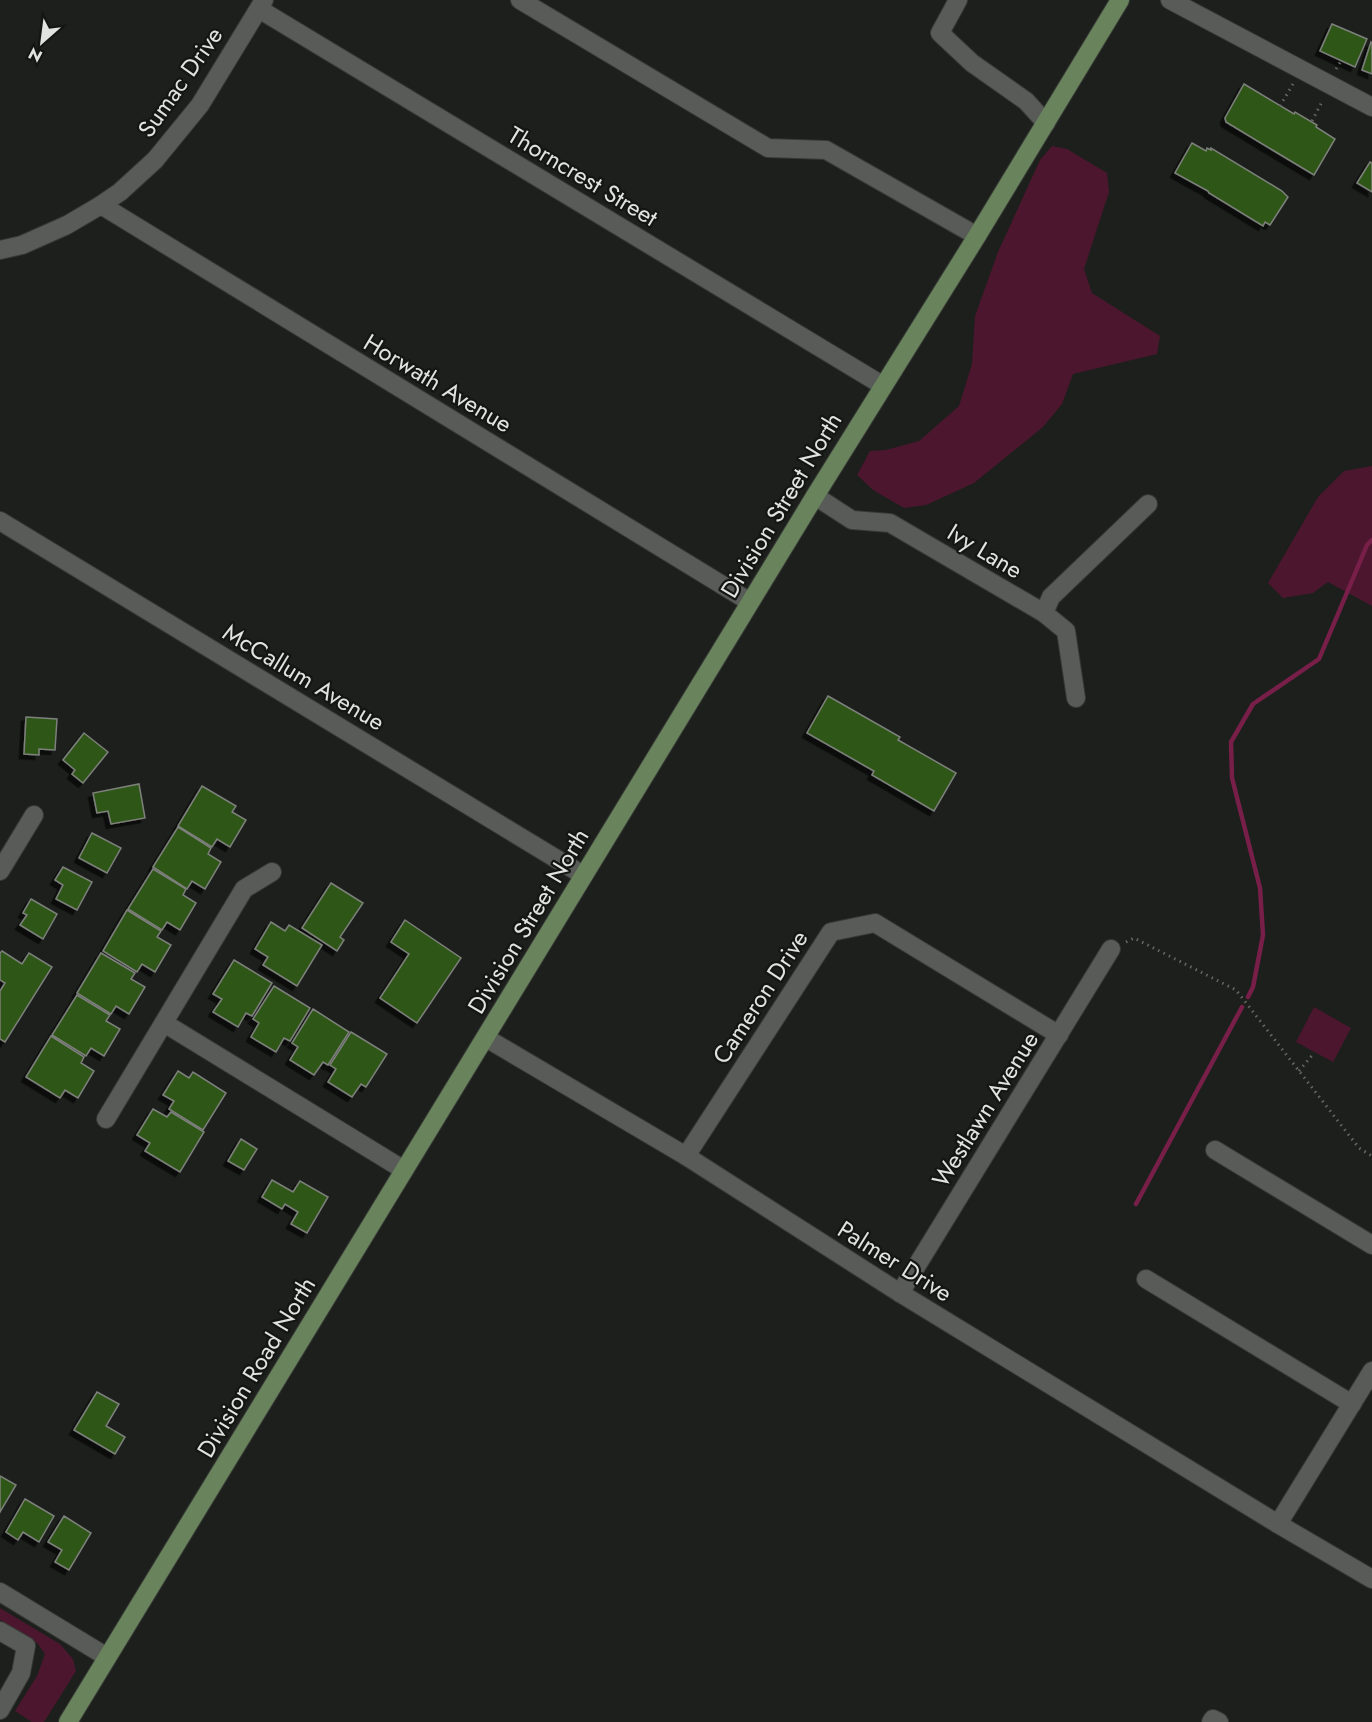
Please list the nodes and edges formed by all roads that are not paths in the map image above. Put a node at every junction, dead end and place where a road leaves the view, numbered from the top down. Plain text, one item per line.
1 (520, 0) edge
2 (958, 0) edge
3 (1120, 0) edge
4 (1170, 0) edge
5 (262, 4) edge
6 (1372, 107) edge
7 (1046, 123) junction
8 (101, 205) junction
9 (977, 236) junction
10 (0, 250) edge
11 (882, 385) junction
12 (814, 496) junction
13 (1148, 504) dead end
14 (0, 521) edge
15 (750, 602) junction
16 (1044, 613) junction
17 (1076, 698) dead end
18 (34, 815) dead end
19 (0, 871) edge
20 (272, 872) dead end
21 (583, 875) junction
22 (1110, 949) road end
23 (164, 1023) junction
24 (1059, 1035) junction
25 (486, 1038) junction
26 (106, 1119) dead end
27 (1215, 1150) dead end
28 (686, 1156) junction
29 (404, 1170) junction
30 (1372, 1245) edge
31 (1146, 1279) dead end
32 (900, 1293) junction
33 (1372, 1371) edge
34 (1352, 1404) junction
35 (1278, 1524) junction
36 (1372, 1579) edge
37 (0, 1592) edge
38 (0, 1631) edge
39 (107, 1657) junction
40 (0, 1710) edge
41 (0, 1719) edge
42 (4, 1722) edge
43 (68, 1722) edge
44 (1211, 1722) edge
45 (1219, 1722) edge

1 - 9 street
2 - 7 street
3 - 7 main road, Division Street North
4 - 6 street
5 - 8 street, Sumac Drive
5 - 11 street, Thorncrest Street
7 - 9 main road, Division Street North
8 - 10 street, Sumac Drive
8 - 15 street, Horwath Avenue
9 - 11 main road, Division Street North
11 - 12 main road, Division Street North
12 - 15 main road, Division Street North
12 - 16 street, Ivy Lane
13 - 16 street
14 - 21 street, McCallum Avenue
15 - 21 main road, Division Street North
16 - 17 street, Ivy Lane
18 - 19 street
20 - 23 street
21 - 25 main road, Division Street North
22 - 24 street, Westlawn Avenue
23 - 26 street
23 - 29 street
24 - 28 street, Cameron Drive
24 - 32 street, Westlawn Avenue
25 - 28 street, Palmer Drive
25 - 29 main road, Division Road North
27 - 30 street
28 - 32 street, Palmer Drive
29 - 39 main road, Division Road North
31 - 34 street
32 - 35 street, Palmer Drive
33 - 34 street
34 - 35 street
35 - 36 street, Palmer Drive
37 - 39 street
38 - 40 street
39 - 43 main road, Division Road North
41 - 42 street
44 - 45 street

